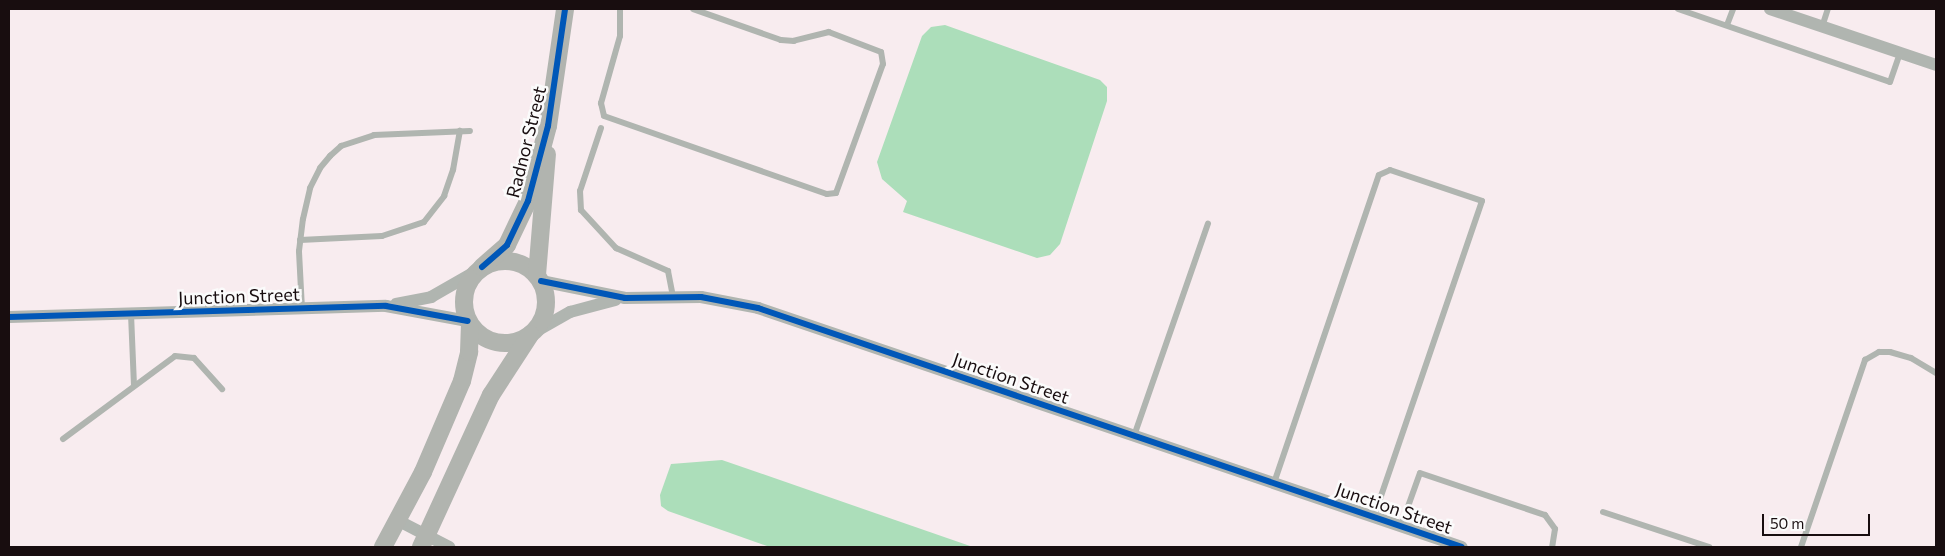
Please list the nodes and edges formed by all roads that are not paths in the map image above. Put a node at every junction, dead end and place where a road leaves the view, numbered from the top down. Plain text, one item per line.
1 (566, 9) edge
2 (620, 9) edge
3 (693, 9) edge
4 (1678, 9) edge
5 (1733, 9) edge
6 (1770, 9) edge
7 (1828, 9) edge
8 (1727, 26) junction
9 (1822, 27) junction
10 (1900, 53) junction
11 (1936, 65) edge
12 (548, 126) junction
13 (601, 128) dead end
14 (460, 131) junction
15 (470, 131) dead end
16 (1208, 223) dead end
17 (300, 240) junction
18 (480, 268) junction
19 (539, 278) junction
20 (673, 296) junction
21 (625, 298) junction
22 (386, 306) junction
23 (302, 309) junction
24 (131, 314) junction
25 (9, 318) edge
26 (469, 322) junction
27 (531, 334) junction
28 (1936, 373) edge
29 (134, 385) junction
30 (222, 389) dead end
31 (1134, 436) junction
32 (62, 439) dead end
33 (1274, 483) junction
34 (1603, 512) dead end
35 (1374, 517) junction
36 (397, 520) junction
37 (1402, 526) junction
38 (424, 542) edge
39 (1455, 546) edge
40 (383, 547) edge
41 (449, 547) edge
42 (1552, 547) edge
43 (1709, 547) edge
44 (1801, 547) edge

1 - 12 street, Radnor Street
2 - 3 lane
4 - 8 lane
5 - 8 lane
6 - 9 street
7 - 9 lane
8 - 10 lane
9 - 10 street
10 - 11 street
12 - 18 street, Radnor Street
12 - 19 street, Radnor Street
13 - 20 lane
14 - 15 lane
14 - 17 lane
14 - 17 lane
16 - 31 lane
17 - 23 lane
18 - 19 street
18 - 22 street, Junction Street
18 - 26 street
19 - 21 street, Junction Street
19 - 27 street
20 - 21 street, Junction Street
20 - 31 street, Junction Street
21 - 27 street, Junction Street
22 - 23 street, Junction Street
22 - 26 street, Junction Street
23 - 24 street, Junction Street
24 - 25 street, Junction Street
24 - 29 lane
26 - 27 street
26 - 36 street
27 - 38 street
28 - 44 lane
29 - 30 lane
29 - 32 lane
31 - 33 street, Junction Street
33 - 35 street, Junction Street
33 - 35 lane
34 - 43 lane
35 - 37 street, Junction Street
36 - 38 street
36 - 40 street
37 - 39 street, Junction Street
37 - 42 lane
38 - 41 street

